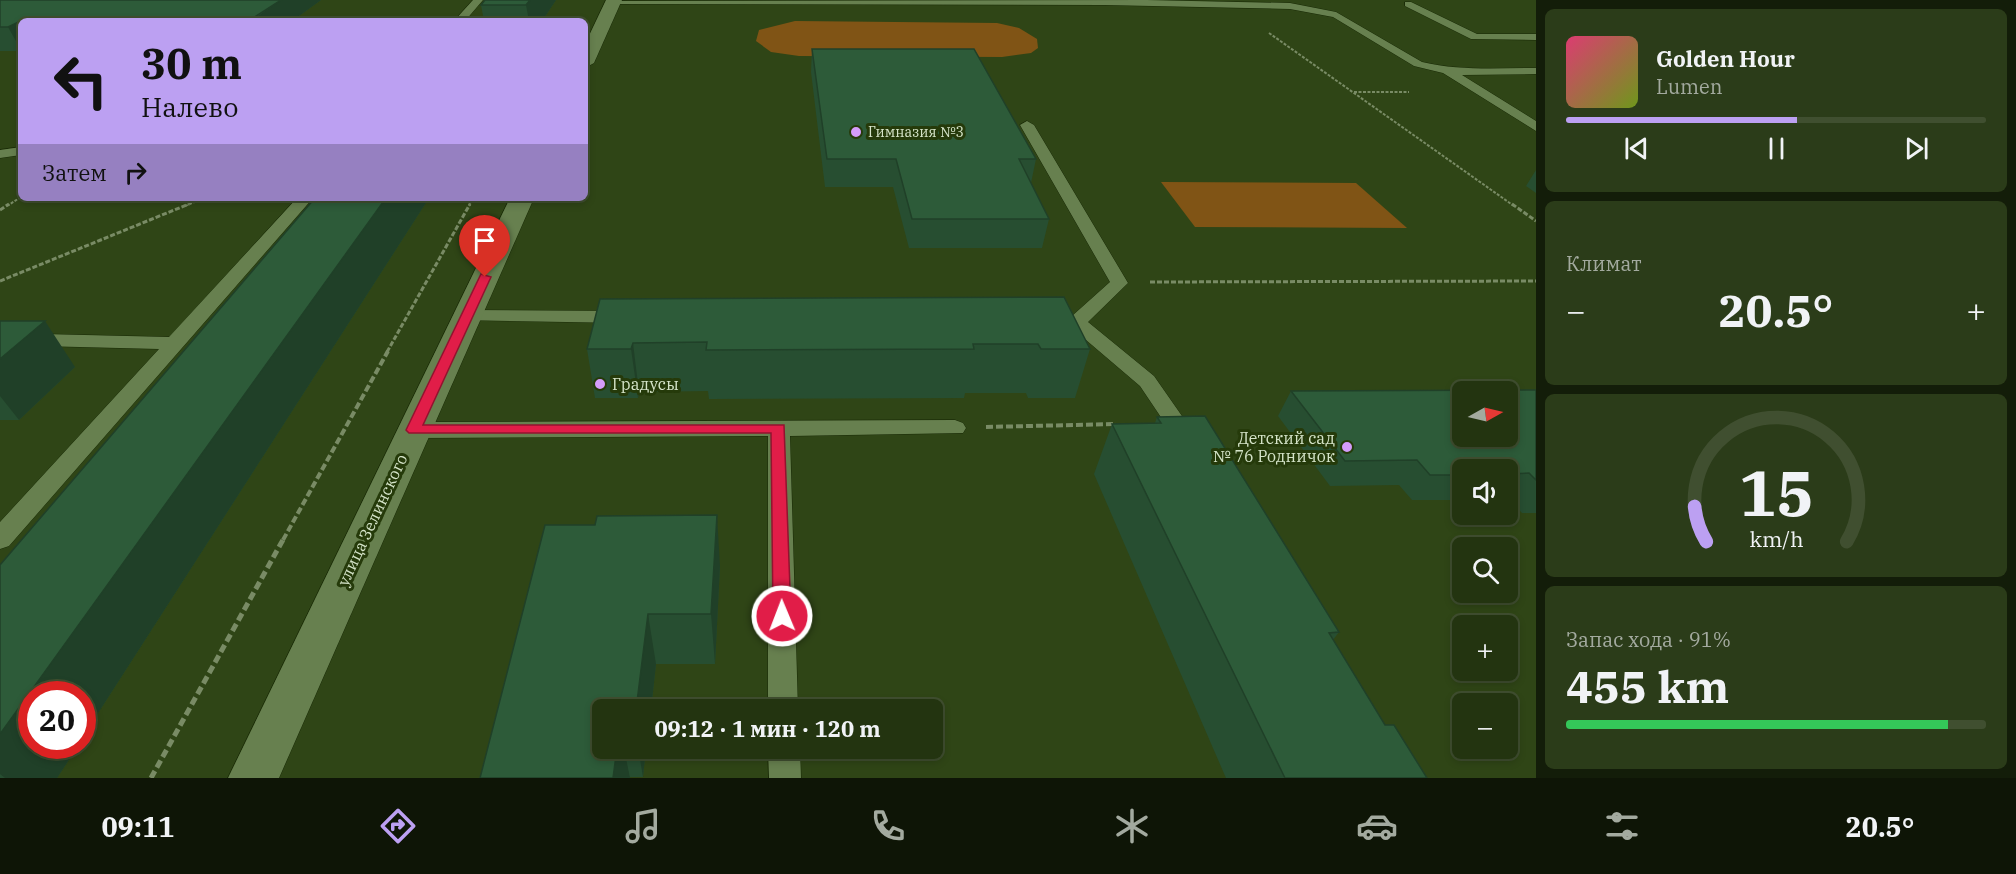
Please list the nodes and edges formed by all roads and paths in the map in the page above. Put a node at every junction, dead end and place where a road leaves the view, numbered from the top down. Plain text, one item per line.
1 (478, 0) edge
2 (614, 1) edge
3 (830, 1) edge
4 (1104, 1) edge
5 (1227, 4) junction
6 (1408, 4) dead end
7 (462, 18) edge
8 (1536, 37) edge
9 (588, 57) edge
10 (1448, 71) junction
11 (1536, 71) edge
12 (1027, 125) dead end
13 (1536, 127) edge
14 (18, 151) edge
15 (0, 154) edge
16 (18, 199) edge
17 (197, 201) edge
18 (302, 201) edge
19 (471, 201) edge
20 (521, 201) edge
21 (0, 210) edge
22 (1536, 221) edge
23 (0, 281) edge
24 (1536, 281) edge
25 (1119, 283) junction
26 (466, 316) junction
27 (648, 317) edge
28 (1029, 321) edge
29 (1077, 322) junction
30 (0, 339) edge
31 (176, 343) junction
32 (1177, 422) junction
33 (778, 428) junction
34 (955, 428) joint
35 (414, 430) junction
36 (1196, 453) edge
37 (0, 539) edge
38 (783, 699) edge
39 (784, 759) edge
40 (151, 778) edge
41 (253, 778) edge
42 (784, 778) edge

1 - 7 lane
2 - 3 lane
2 - 9 street
3 - 4 lane
4 - 5 lane
5 - 10 lane
5 - 22 path
6 - 8 lane
10 - 11 lane
10 - 13 lane
12 - 25 lane
14 - 15 lane
16 - 21 path
17 - 23 path
18 - 31 lane
19 - 40 path
20 - 26 street, улица Зелинского
24 - 25 path
25 - 29 lane
26 - 27 lane
26 - 35 street, улица Зелинского
28 - 29 lane
29 - 32 lane
30 - 31 lane
31 - 37 lane
32 - 34 path
32 - 36 lane
33 - 34 lane
33 - 35 lane
33 - 38 lane
35 - 41 street, улица Зелинского
39 - 42 lane

